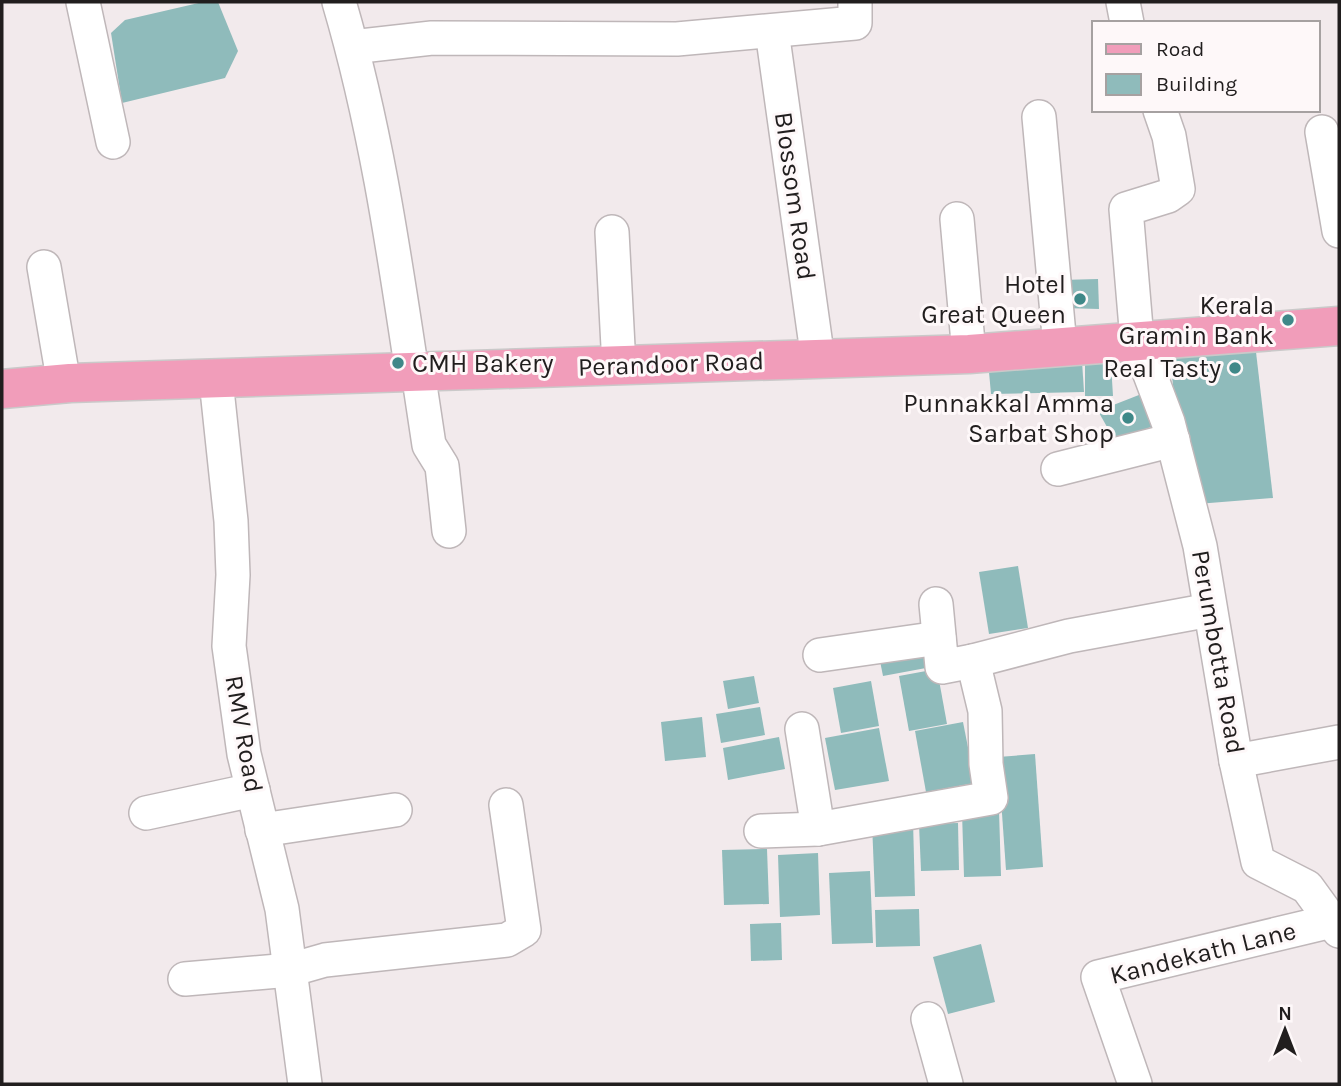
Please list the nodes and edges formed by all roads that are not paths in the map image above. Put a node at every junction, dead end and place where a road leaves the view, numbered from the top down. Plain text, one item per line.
1 (83, 2) edge
2 (339, 2) edge
3 (855, 2) edge
4 (1123, 2) edge
5 (1127, 21) edge
6 (772, 31) junction
7 (352, 47) junction
8 (1161, 112) edge
9 (1039, 117) dead end
10 (1322, 132) dead end
11 (113, 142) dead end
12 (957, 219) dead end
13 (1339, 230) edge
14 (612, 232) dead end
15 (44, 267) dead end
16 (1339, 326) edge
17 (1137, 340) junction
18 (1060, 346) junction
19 (969, 354) junction
20 (818, 360) junction
21 (619, 366) junction
22 (415, 372) junction
23 (216, 380) junction
24 (64, 384) junction
25 (2, 390) edge
26 (1173, 440) junction
27 (1058, 469) dead end
28 (449, 531) dead end
29 (936, 604) dead end
30 (1210, 610) junction
31 (940, 638) junction
32 (820, 656) dead end
33 (973, 662) junction
34 (802, 729) dead end
35 (1339, 742) edge
36 (1236, 761) junction
37 (253, 790) junction
38 (506, 805) dead end
39 (395, 810) dead end
40 (146, 813) dead end
41 (818, 829) junction
42 (262, 830) junction
43 (761, 831) dead end
44 (1336, 926) edge
45 (289, 970) junction
46 (186, 979) dead end
47 (928, 1018) dead end
48 (305, 1084) edge
49 (946, 1084) edge
50 (1135, 1084) edge

1 - 11 street
2 - 7 street
3 - 6 street
4 - 5 street
6 - 7 street
6 - 20 street, Blossom Road
7 - 22 street
8 - 17 street, Perumbotta Road
9 - 18 street
10 - 13 street
12 - 19 street
14 - 21 street
15 - 24 street
16 - 17 main road, Perandoor Road
17 - 18 main road, Perandoor Road
17 - 26 street, Perumbotta Road
18 - 19 main road, Perandoor Road
19 - 20 main road, Perandoor Road
20 - 21 main road, Perandoor Road
21 - 22 main road, Perandoor Road
22 - 23 main road, Perandoor Road
22 - 28 street
23 - 24 main road, Perandoor Road
23 - 37 street, RMV Road
24 - 25 main road, Perandoor Road
26 - 27 street
26 - 30 street, Perumbotta Road
29 - 31 street
30 - 33 street
30 - 36 street, Perumbotta Road
31 - 32 street
31 - 33 street
33 - 41 street
34 - 41 street
35 - 36 street
36 - 44 street, Perumbotta Road
37 - 40 street
37 - 42 street, RMV Road
38 - 45 street
39 - 42 street
41 - 43 street
42 - 45 street, RMV Road
44 - 50 street, Kandekath Lane
45 - 46 street
45 - 48 street, RMV Road
47 - 49 street

